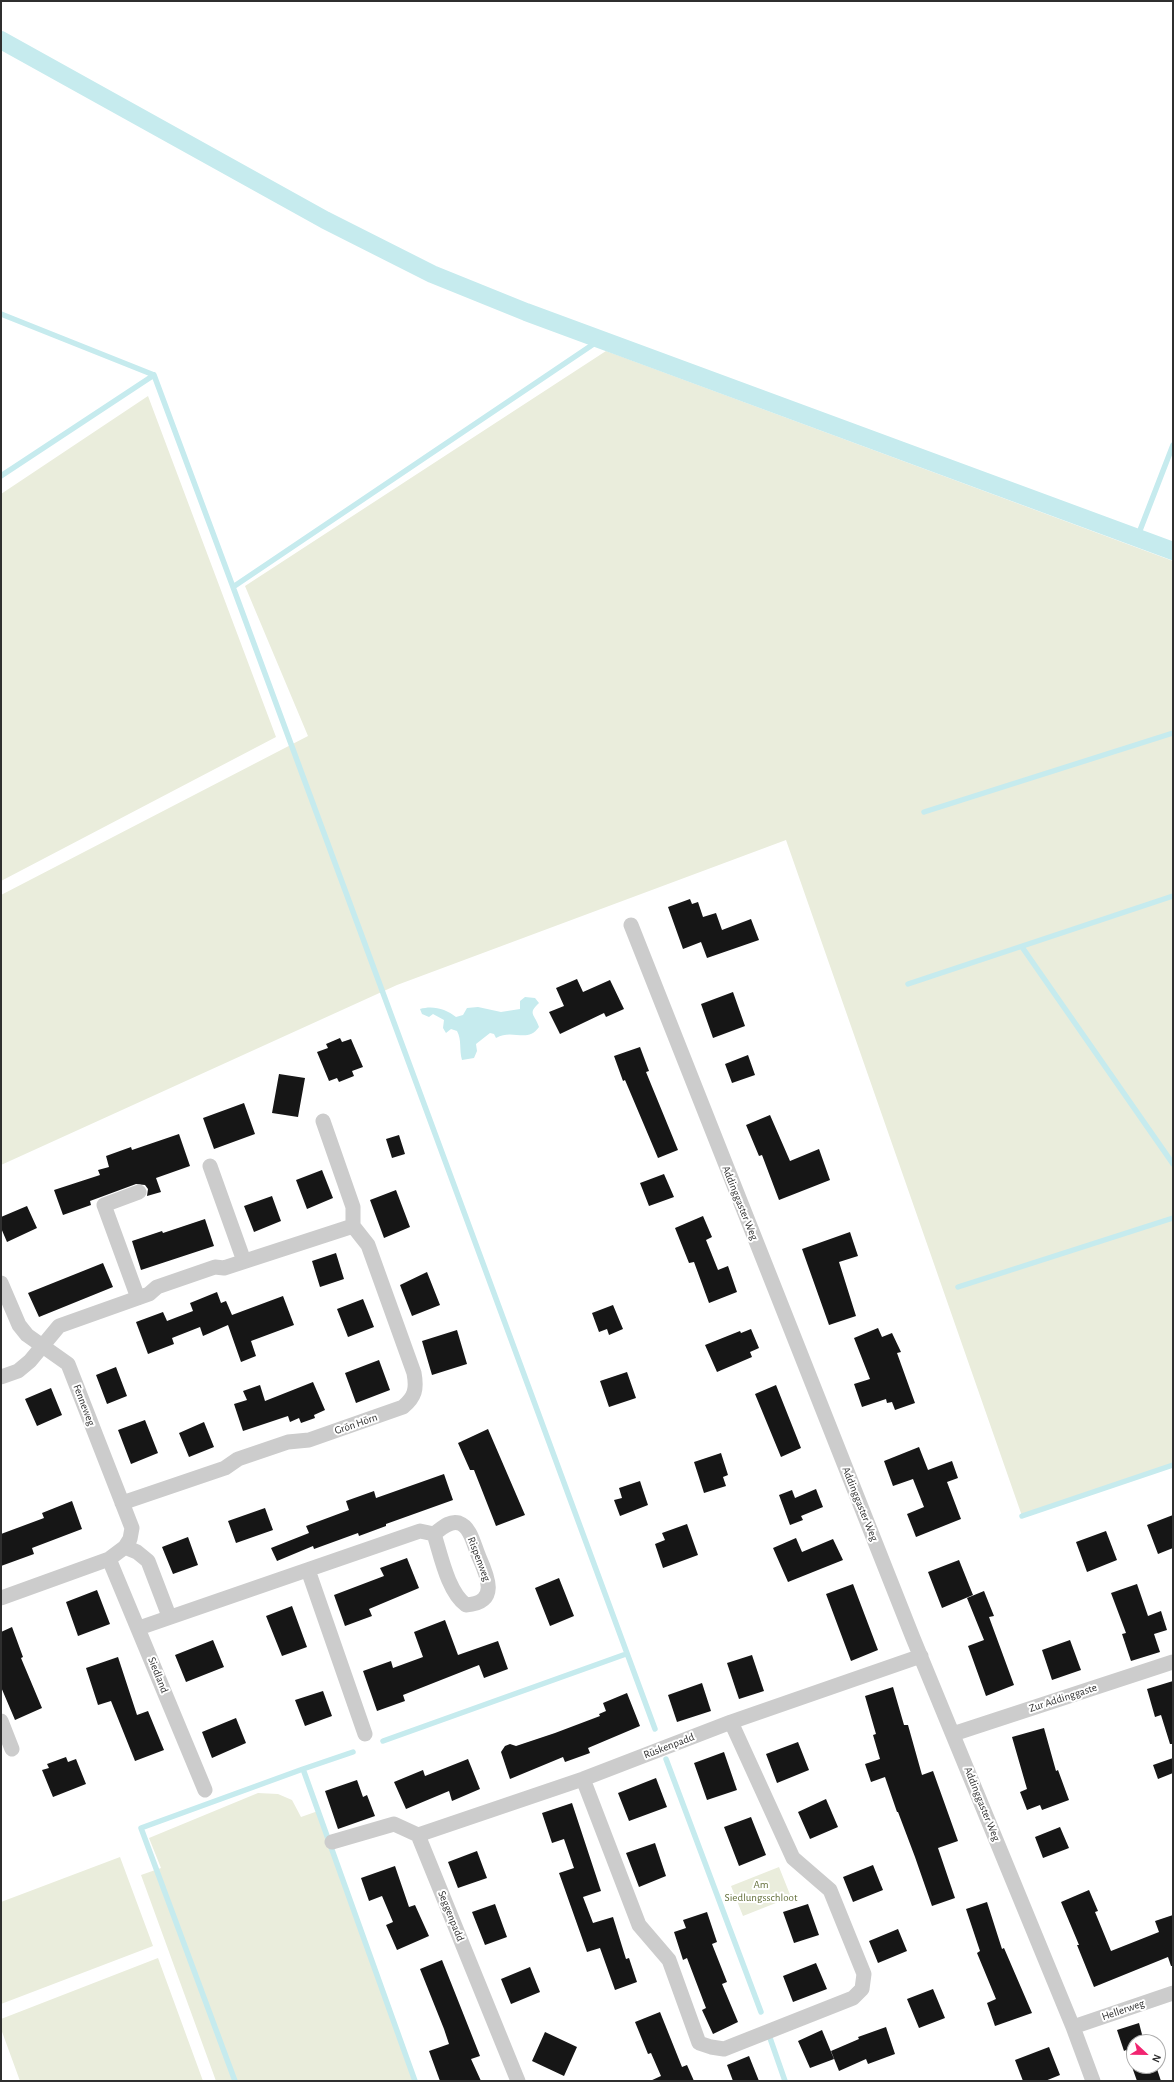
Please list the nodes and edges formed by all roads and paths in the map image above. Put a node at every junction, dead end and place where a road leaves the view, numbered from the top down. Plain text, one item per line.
1 (631, 925) dead end
2 (323, 1121) dead end
3 (210, 1166) dead end
4 (139, 1192) dead end
5 (354, 1226) junction
6 (244, 1261) junction
7 (1, 1283) edge
8 (138, 1298) junction
9 (42, 1347) junction
10 (1, 1377) edge
11 (122, 1503) junction
12 (434, 1534) junction
13 (125, 1547) junction
14 (109, 1559) junction
15 (308, 1570) junction
16 (1, 1598) edge
17 (169, 1616) junction
18 (139, 1628) junction
19 (921, 1656) junction
20 (1173, 1662) edge
21 (1, 1721) edge
22 (732, 1722) junction
23 (365, 1734) dead end
24 (954, 1734) junction
25 (12, 1749) dead end
26 (584, 1779) junction
27 (205, 1790) dead end
28 (418, 1835) junction
29 (332, 1842) dead end
30 (1173, 1993) edge
31 (1073, 2027) junction
32 (518, 2081) edge
33 (1093, 2081) edge

1 - 19 street, Addinggaster Weg
2 - 5 street
3 - 6 street
4 - 8 street
5 - 6 street
5 - 11 street, Grön Hörn
6 - 8 street
7 - 9 street, Fenneweg
8 - 9 street
9 - 10 street
9 - 11 street, Fenneweg
11 - 13 street, Fenneweg
12 - 12 street, Rispenweg
12 - 15 street
13 - 14 street
13 - 17 street
14 - 16 street
14 - 18 street, Siedland
15 - 17 street
15 - 23 street
17 - 18 street
18 - 27 street, Siedland
19 - 22 street, Rüskenpadd
19 - 24 street, Addinggaster Weg
20 - 24 street, Zur Addinggaste
21 - 25 street
22 - 26 street, Rüskenpadd
22 - 26 street
24 - 31 street, Addinggaster Weg
26 - 28 street, Rüskenpadd
28 - 29 street
28 - 32 street, Seggenpadd
30 - 31 street, Hellerweg
31 - 33 street, Addinggaster Weg

